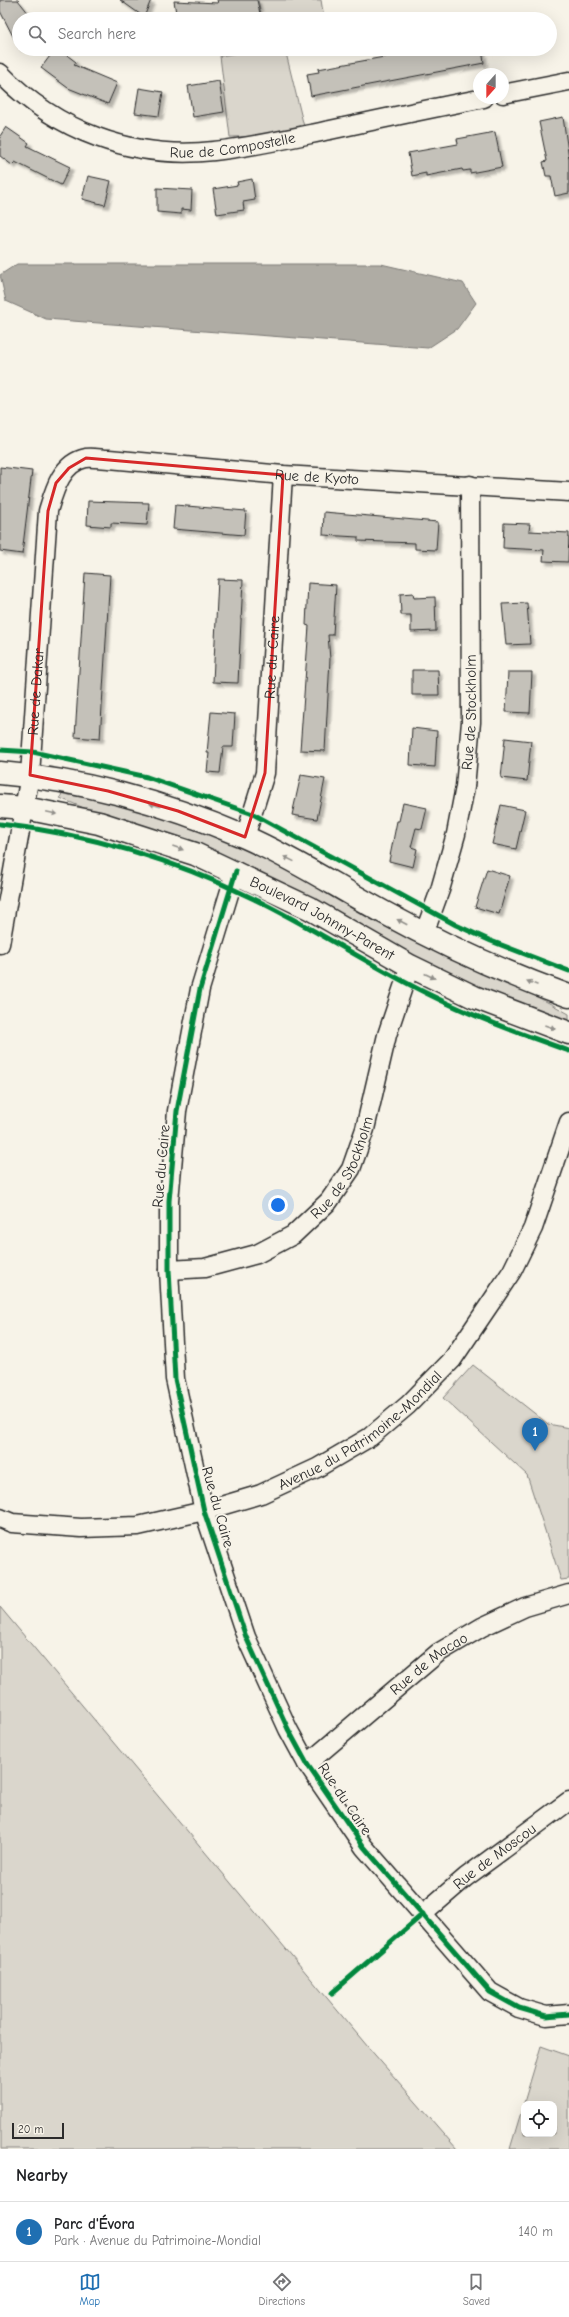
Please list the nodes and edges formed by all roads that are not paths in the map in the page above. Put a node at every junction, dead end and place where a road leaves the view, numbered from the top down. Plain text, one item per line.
1 (0, 73) edge
2 (569, 81) edge
3 (509, 93) edge
4 (473, 100) edge
5 (68, 468) joint
6 (283, 475) junction
7 (470, 485) junction
8 (569, 492) edge
9 (0, 773) edge
10 (30, 775) junction
11 (0, 806) edge
12 (25, 808) junction
13 (245, 837) junction
14 (236, 871) junction
15 (424, 934) junction
16 (0, 944) edge
17 (410, 966) junction
18 (569, 996) edge
19 (569, 1033) edge
20 (569, 1122) edge
21 (169, 1270) junction
22 (204, 1511) junction
23 (0, 1518) edge
24 (569, 1594) edge
25 (307, 1764) junction
26 (569, 1801) edge
27 (423, 1914) junction
28 (569, 2014) edge

1 - 4 street, Rue de Compostelle
2 - 3 street
5 - 6 street, Rue de Kyoto
5 - 10 street, Rue de Dakar
6 - 7 street, Rue de Kyoto
6 - 13 street, Rue du Caire
7 - 8 street, Rue de Kyoto
7 - 15 street, Rue de Stockholm
9 - 10 street
10 - 12 street, Rue de Dakar
13 -> 10 street
11 - 12 street, Boulevard Johnny-Parent
12 -> 14 street, Boulevard Johnny-Parent
12 - 16 street, Rue de Dakar
15 -> 13 street
14 - 17 street, Boulevard Johnny-Parent
14 - 21 street, Rue du Caire
18 -> 15 street
17 -> 19 street, Boulevard Johnny-Parent
17 - 21 street, Rue de Stockholm
20 - 22 street, Avenue du Patrimoine-Mondial
21 - 22 street, Rue du Caire
22 - 23 street, Avenue du Patrimoine-Mondial
22 - 25 street, Rue du Caire
24 - 25 street, Rue de Macao
25 - 27 street, Rue du Caire
26 - 27 street, Rue de Moscou
27 - 28 street, Rue du Caire

